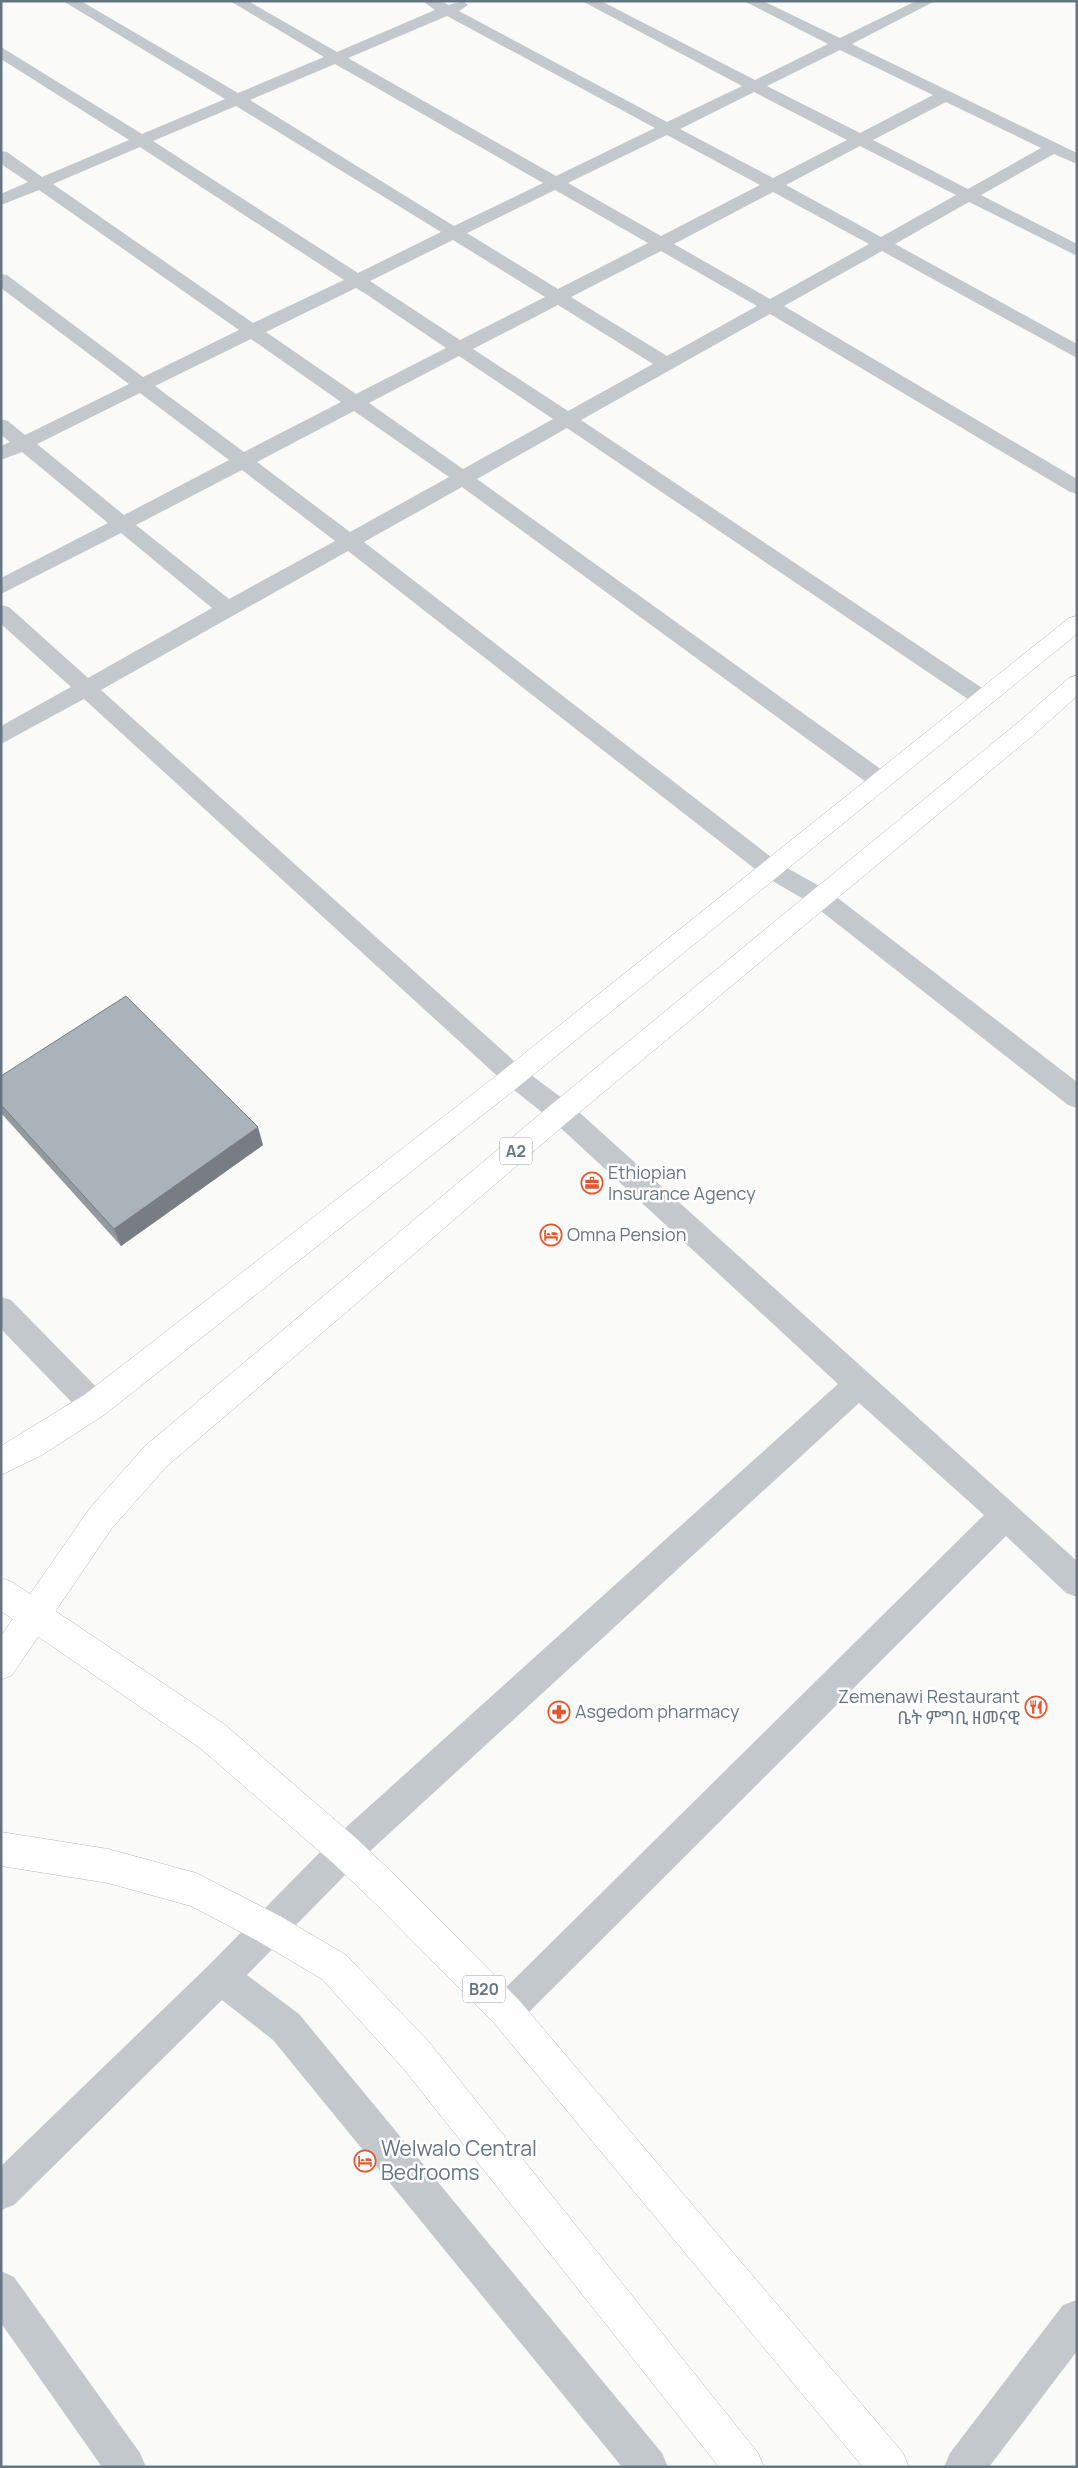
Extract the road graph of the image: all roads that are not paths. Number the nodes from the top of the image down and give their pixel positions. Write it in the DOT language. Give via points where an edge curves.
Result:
graph roads {
  1 [pos="70,1"];
  2 [pos="237,1"];
  3 [pos="430,1"];
  4 [pos="469,1"];
  5 [pos="589,1"];
  6 [pos="751,1"];
  7 [pos="927,1"];
  8 [pos="448,10"];
  9 [pos="840,44"];
  10 [pos="1,52"];
  11 [pos="338,57"];
  12 [pos="755,86"];
  13 [pos="946,95"];
  14 [pos="238,100"];
  15 [pos="668,129"];
  16 [pos="861,139"];
  17 [pos="142,140"];
  18 [pos="1055,147"];
  19 [pos="1,156"];
  20 [pos="1077,158"];
  21 [pos="42,183"];
  22 [pos="556,183"];
  23 [pos="772,185"];
  24 [pos="970,195"];
  25 [pos="1,200"];
  26 [pos="454,233"];
  27 [pos="661,243"];
  28 [pos="882,244"];
  29 [pos="1077,251"];
  30 [pos="1,279"];
  31 [pos="356,280"];
  32 [pos="558,297"];
  33 [pos="770,306"];
  34 [pos="253,331"];
  35 [pos="460,348"];
  36 [pos="1077,352"];
  37 [pos="667,364"];
  38 [pos="142,385"];
  39 [pos="355,403"];
  40 [pos="568,419"];
  41 [pos="1,425"];
  42 [pos="23,443"];
  43 [pos="1,454"];
  44 [pos="244,461"];
  45 [pos="463,478"];
  46 [pos="1077,488"];
  47 [pos="123,524"];
  48 [pos="350,542"];
  49 [pos="1,587"];
  50 [pos="228,610"];
  51 [pos="1,612"];
  52 [pos="1077,623"];
  53 [pos="1077,683"];
  54 [pos="86,689"];
  55 [pos="983,699"];
  56 [pos="1,736"];
  57 [pos="881,781"];
  58 [pos="772,870"];
  59 [pos="821,898"];
  60 [pos="514,1076"];
  61 [pos="1077,1097"];
  62 [pos="561,1112"];
  63 [pos="1,1309"];
  64 [pos="859,1384"];
  65 [pos="94,1405"];
  66 [pos="1,1461"];
  67 [pos="1006,1515"];
  68 [pos="1077,1582"];
  69 [pos="1,1593"];
  70 [pos="35,1616"];
  71 [pos="1,1664"];
  72 [pos="1,1849"];
  73 [pos="345,1851"];
  74 [pos="268,1928"];
  75 [pos="221,1977"];
  76 [pos="506,2011"];
  77 [pos="1,2192"];
  78 [pos="1,2290"];
  79 [pos="1077,2319"];
  80 [pos="637,2462"];
  81 [pos="126,2467"];
  82 [pos="744,2467"];
  83 [pos="889,2467"];
  84 [pos="964,2467"];
  1 -- 14 [label="street"];
  2 -- 11 [label="street"];
  3 -- 8 [label="street"];
  4 -- 8 [label="street"];
  5 -- 12 [label="street"];
  6 -- 9 [label="street"];
  7 -- 9 [label="street"];
  8 -- 11 [label="street"];
  8 -- 15 [label="street"];
  9 -- 12 [label="street"];
  9 -- 13 [label="street"];
  10 -- 17 [label="street"];
  11 -- 14 [label="street"];
  11 -- 22 [label="street"];
  12 -- 15 [label="street"];
  12 -- 16 [label="street"];
  13 -- 16 [label="street"];
  13 -- 18 [label="street"];
  14 -- 17 [label="street"];
  14 -- 26 [label="street"];
  15 -- 22 [label="street"];
  15 -- 23 [label="street"];
  16 -- 23 [label="street"];
  16 -- 24 [label="street"];
  17 -- 21 [label="street"];
  17 -- 31 [label="street"];
  18 -- 20 [label="street"];
  18 -- 24 [label="street"];
  19 -- 21 [label="street"];
  21 -- 25 [label="street"];
  21 -- 34 [label="street"];
  22 -- 26 [label="street"];
  22 -- 27 [label="street"];
  23 -- 27 [label="street"];
  23 -- 28 [label="street"];
  24 -- 28 [label="street"];
  24 -- 29 [label="street"];
  26 -- 31 [label="street"];
  26 -- 32 [label="street"];
  27 -- 32 [label="street"];
  27 -- 33 [label="street"];
  28 -- 33 [label="street"];
  28 -- 36 [label="street"];
  30 -- 38 [label="street"];
  31 -- 34 [label="street"];
  31 -- 35 [label="street"];
  32 -- 35 [label="street"];
  32 -- 37 [label="street"];
  33 -- 37 [label="street"];
  33 -- 46 [label="street"];
  34 -- 38 [label="street"];
  34 -- 39 [label="street"];
  35 -- 39 [label="street"];
  35 -- 40 [label="street"];
  37 -- 40 [label="street"];
  38 -- 42 [label="street"];
  38 -- 44 [label="street"];
  39 -- 44 [label="street"];
  39 -- 45 [label="street"];
  40 -- 45 [label="street"];
  40 -- 55 [label="street"];
  41 -- 42 [label="street"];
  42 -- 43 [label="street"];
  42 -- 47 [label="street"];
  44 -- 47 [label="street"];
  44 -- 48 [label="street"];
  45 -- 48 [label="street"];
  45 -- 57 [label="street"];
  47 -- 49 [label="street"];
  47 -- 50 [label="street"];
  48 -- 50 [label="street"];
  48 -- 58 [label="street"];
  50 -- 54 [label="street"];
  51 -- 54 [label="street"];
  52 -- 55 [label="main road"];
  53 -- 59 [label="main road, A2"];
  54 -- 56 [label="street"];
  54 -- 60 [label="street"];
  55 -- 57 [label="main road"];
  57 -- 58 [label="main road"];
  58 -- 59 [label="street"];
  58 -- 60 [label="main road"];
  59 -- 61 [label="street"];
  59 -- 62 [label="main road, A2"];
  60 -- 62 [label="street"];
  60 -- 65 [label="main road"];
  62 -- 64 [label="street"];
  62 -- 70 [label="main road, A2" via="156,1456 101,1518"];
  63 -- 65 [label="street"];
  64 -- 67 [label="street"];
  64 -- 73 [label="street"];
  65 -- 66 [label="main road"];
  67 -- 68 [label="street"];
  67 -- 76 [label="street"];
  69 -- 70 [label="main road, B20"];
  70 -- 71 [label="main road, A2"];
  70 -- 73 [label="main road, B20" via="212,1736"];
  72 -- 74 [label="main road" via="108,1866 196,1890"];
  73 -- 74 [label="street"];
  73 -- 76 [label="main road, B20"];
  74 -- 75 [label="street"];
  74 -- 82 [label="main road" via="334,1967 416,2055"];
  75 -- 77 [label="street"];
  75 -- 80 [label="street" via="286,2027"];
  76 -- 83 [label="main road, B20"];
  78 -- 81 [label="street"];
  79 -- 84 [label="street"];
}
